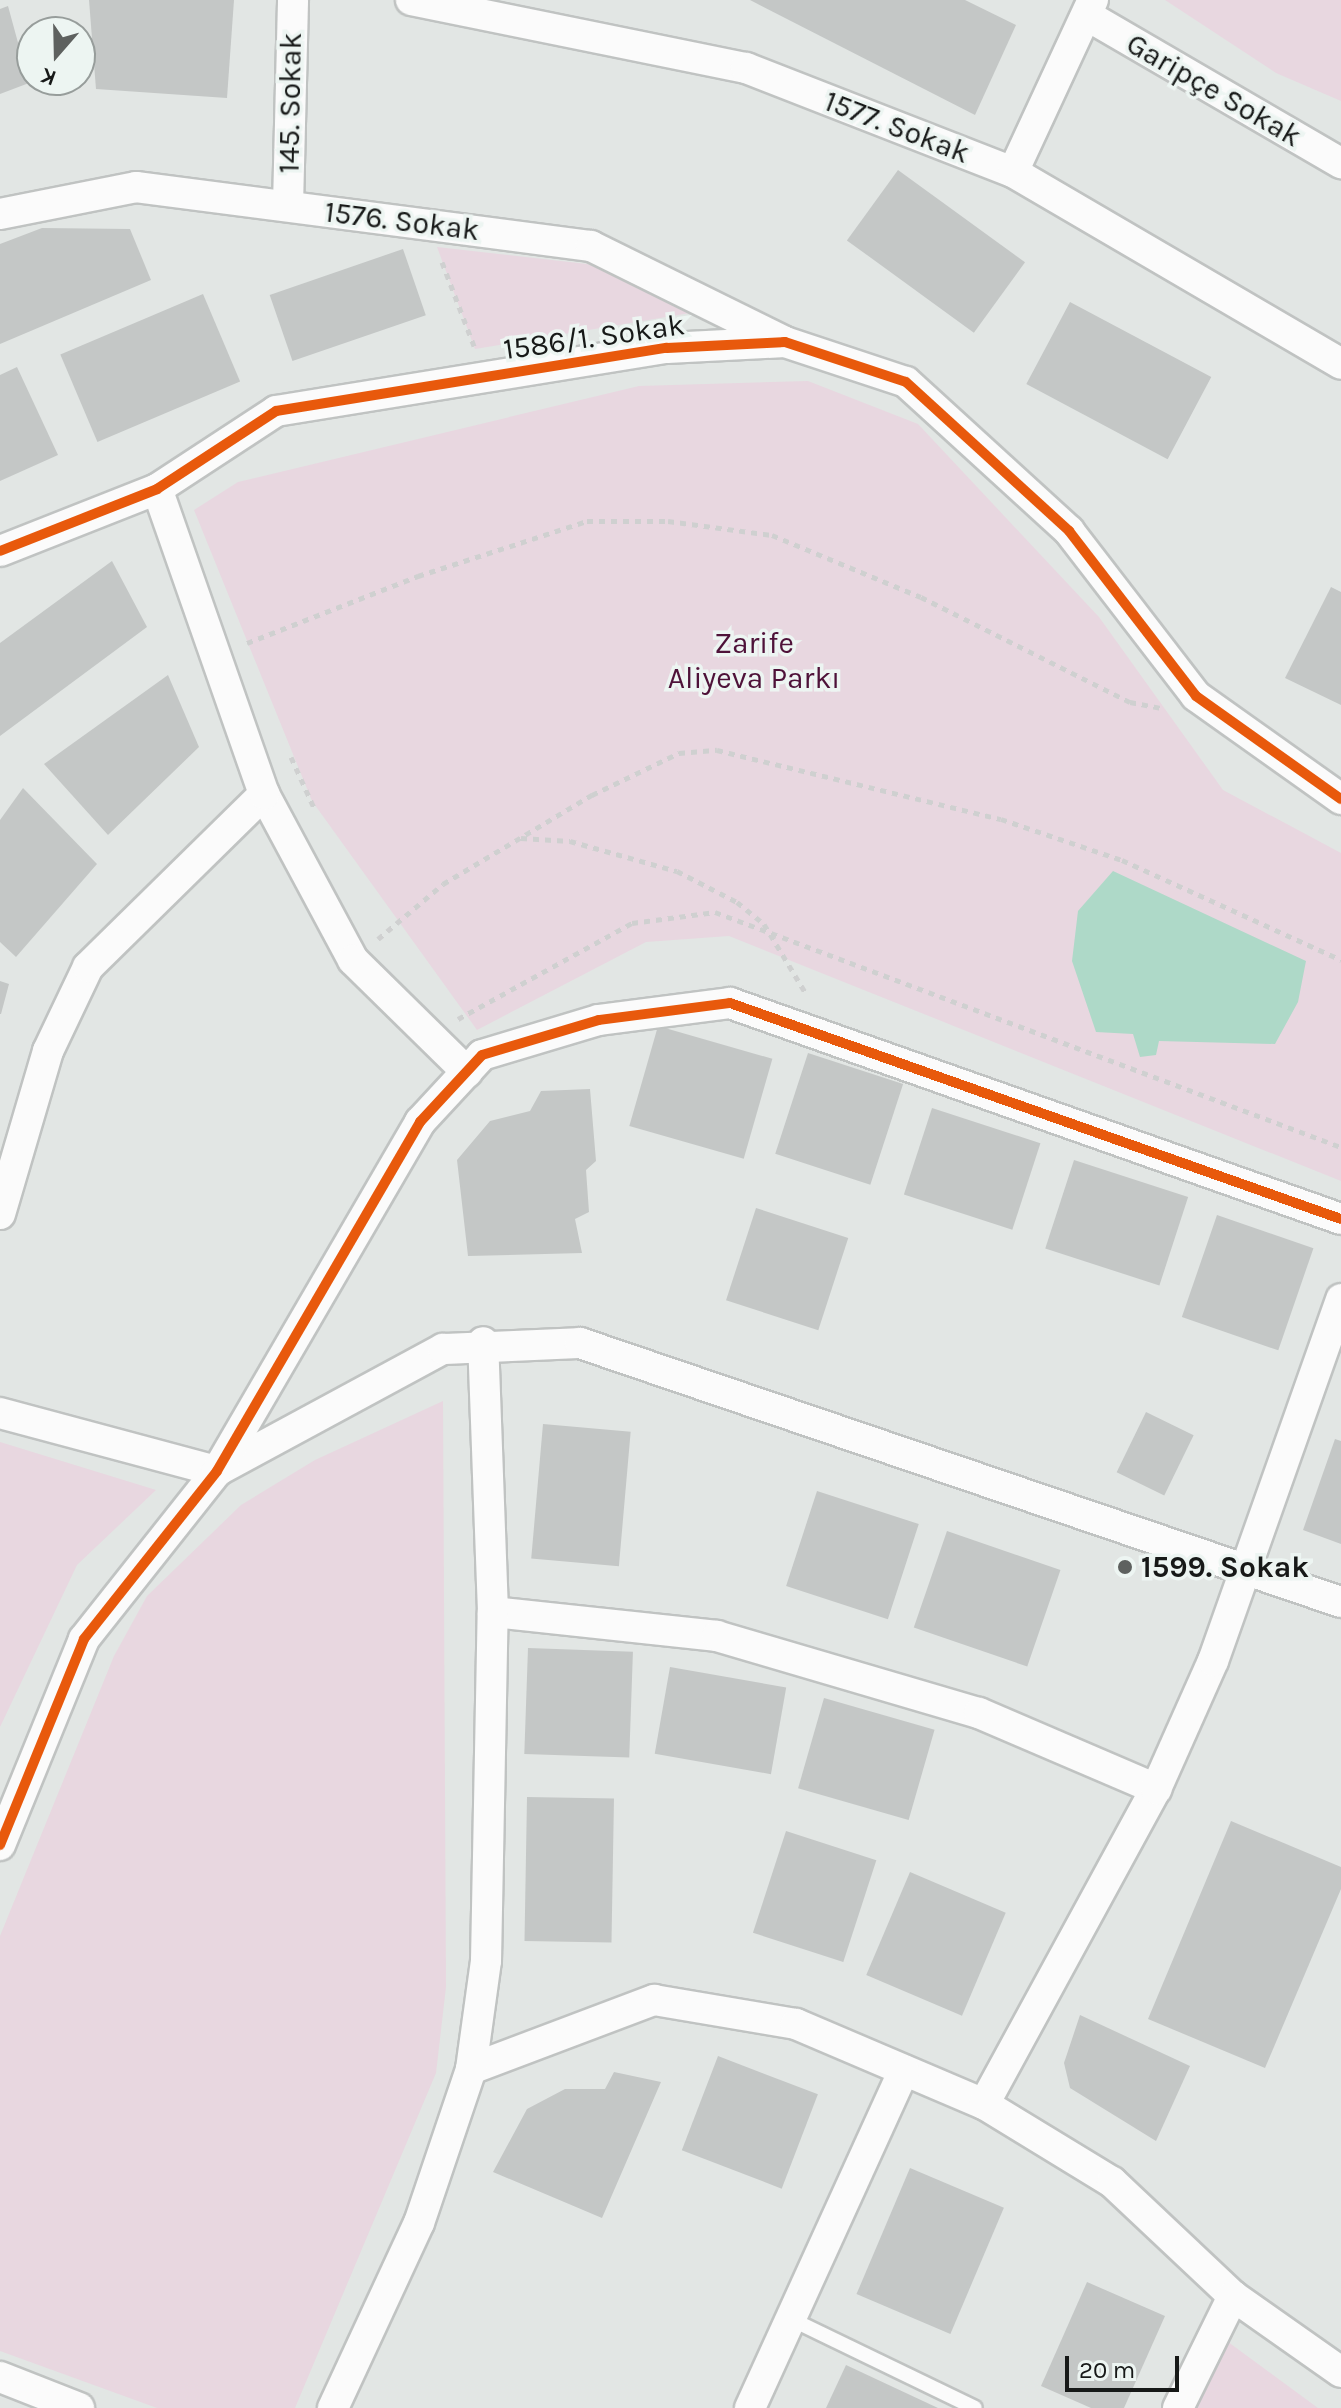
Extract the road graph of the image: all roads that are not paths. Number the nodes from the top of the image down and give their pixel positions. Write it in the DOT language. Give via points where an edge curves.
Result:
graph roads {
  1 [pos="293,0"];
  2 [pos="411,0"];
  3 [pos="1090,8"];
  4 [pos="1341,163"];
  5 [pos="1013,172"];
  6 [pos="288,206"];
  7 [pos="0,214"];
  8 [pos="785,342"];
  9 [pos="1341,364"];
  10 [pos="157,489"];
  11 [pos="0,551"];
  12 [pos="264,794"];
  13 [pos="1341,799"];
  14 [pos="475,1064"];
  15 [pos="0,1214"];
  16 [pos="1341,1219"];
  17 [pos="1341,1299"];
  18 [pos="483,1342"];
  19 [pos="0,1413"];
  20 [pos="217,1471"];
  21 [pos="1248,1573"];
  22 [pos="1341,1602"];
  23 [pos="493,1612"];
  24 [pos="1156,1789"];
  25 [pos="0,1845"];
  26 [pos="471,2069"];
  27 [pos="904,2070"];
  28 [pos="984,2104"];
  29 [pos="1233,2296"];
  30 [pos="791,2319"];
  31 [pos="1341,2372"];
  32 [pos="0,2377"];
  33 [pos="79,2408"];
  34 [pos="333,2408"];
  35 [pos="750,2408"];
  36 [pos="975,2408"];
  37 [pos="1178,2408"];
  1 -- 6 [label="street, 145. Sokak"];
  2 -- 5 [label="street, 1577. Sokak" via="746,68"];
  3 -- 4 [label="street, Garipçe Sokak"];
  3 -- 5 [label="street"];
  5 -- 9 [label="street, 1577. Sokak"];
  6 -- 7 [label="street, 1576. Sokak" via="136,187"];
  6 -- 8 [label="street, 1576. Sokak" via="591,246"];
  8 -- 10 [label="street, 1586/1. Sokak" via="667,348 276,411"];
  8 -- 13 [label="street, 1586/1. Sokak" via="906,382 1069,531 1196,696"];
  10 -- 11 [label="street, 1586/1. Sokak"];
  10 -- 12 [label="street"];
  12 -- 14 [label="street" via="364,951"];
  12 -- 15 [label="street" via="88,967 48,1051"];
  14 -- 16 [label="street" via="599,1020 730,1003"];
  14 -- 20 [label="street" via="420,1122"];
  17 -- 21 [label="street"];
  18 -- 20 [label="street" via="443,1349"];
  18 -- 21 [label="street" via="580,1343 648,1363"];
  18 -- 23 [label="street"];
  19 -- 20 [label="street"];
  20 -- 25 [label="street" via="84,1639"];
  21 -- 22 [label="street"];
  21 -- 24 [label="street"];
  23 -- 24 [label="street" via="717,1636 979,1713"];
  23 -- 26 [label="street" via="486,1961"];
  24 -- 28 [label="street"];
  26 -- 27 [label="street" via="654,2000 796,2024"];
  26 -- 34 [label="street" via="419,2223"];
  27 -- 28 [label="street"];
  27 -- 30 [label="street"];
  28 -- 29 [label="street" via="1112,2182"];
  29 -- 31 [label="street"];
  29 -- 37 [label="street"];
  30 -- 35 [label="street"];
  30 -- 36 [label="lane"];
  32 -- 33 [label="street"];
}
